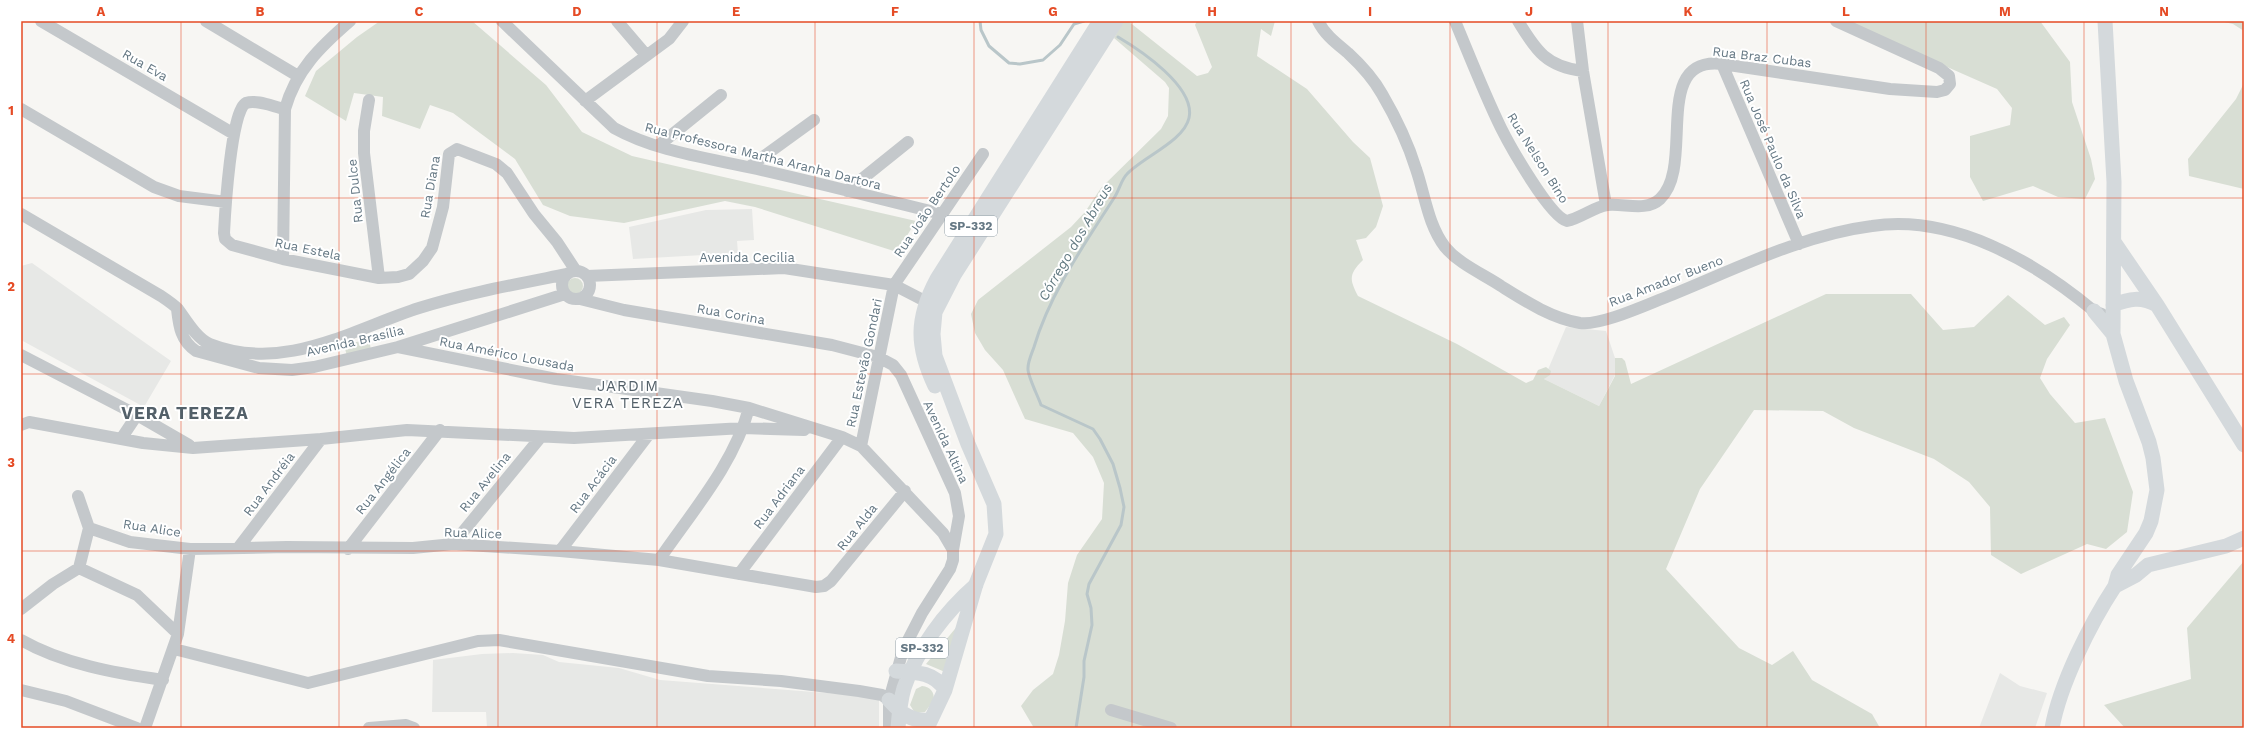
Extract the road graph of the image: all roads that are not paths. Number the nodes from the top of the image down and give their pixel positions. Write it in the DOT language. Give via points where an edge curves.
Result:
graph roads {
  1 [pos="41,21"];
  2 [pos="206,21"];
  3 [pos="350,21"];
  4 [pos="502,21"];
  5 [pos="617,21"];
  6 [pos="683,21"];
  7 [pos="1100,21"];
  8 [pos="1116,21"];
  9 [pos="1318,21"];
  10 [pos="1455,21"];
  11 [pos="1518,21"];
  12 [pos="1577,21"];
  13 [pos="1836,21"];
  14 [pos="2105,21"];
  15 [pos="646,55"];
  16 [pos="1722,64"];
  17 [pos="1583,71"];
  18 [pos="298,76"];
  19 [pos="721,95"];
  20 [pos="369,100"];
  21 [pos="585,101"];
  22 [pos="21,109"];
  23 [pos="285,110"];
  24 [pos="814,120"];
  25 [pos="234,134"];
  26 [pos="908,142"];
  27 [pos="658,146"];
  28 [pos="983,154"];
  29 [pos="749,167"];
  30 [pos="847,191"];
  31 [pos="226,202"];
  32 [pos="1606,206"];
  33 [pos="21,214"];
  34 [pos="942,214"];
  35 [pos="2114,242"];
  36 [pos="1799,244"];
  37 [pos="283,259"];
  38 [pos="571,272"];
  39 [pos="587,276"];
  40 [pos="379,278"];
  41 [pos="894,285"];
  42 [pos="565,294"];
  43 [pos="580,299"];
  44 [pos="925,301"];
  45 [pos="2157,305"];
  46 [pos="2089,307"];
  47 [pos="2113,308"];
  48 [pos="2113,334"];
  49 [pos="398,347"];
  50 [pos="208,349"];
  51 [pos="21,355"];
  52 [pos="878,357"];
  53 [pos="749,408"];
  54 [pos="137,415"];
  55 [pos="21,425"];
  56 [pos="743,428"];
  57 [pos="440,430"];
  58 [pos="822,431"];
  59 [pos="649,434"];
  60 [pos="842,437"];
  61 [pos="540,438"];
  62 [pos="121,439"];
  63 [pos="321,439"];
  64 [pos="968,444"];
  65 [pos="2244,444"];
  66 [pos="861,446"];
  67 [pos="193,448"];
  68 [pos="905,491"];
  69 [pos="78,496"];
  70 [pos="89,528"];
  71 [pos="2244,538"];
  72 [pos="453,544"];
  73 [pos="239,547"];
  74 [pos="190,549"];
  75 [pos="348,549"];
  76 [pos="953,550"];
  77 [pos="560,551"];
  78 [pos="2135,552"];
  79 [pos="659,560"];
  80 [pos="2148,565"];
  81 [pos="79,568"];
  82 [pos="739,574"];
  83 [pos="831,581"];
  84 [pos="976,584"];
  85 [pos="2115,586"];
  86 [pos="21,609"];
  87 [pos="178,634"];
  88 [pos="21,640"];
  89 [pos="174,649"];
  90 [pos="896,671"];
  91 [pos="911,672"];
  92 [pos="163,680"];
  93 [pos="21,690"];
  94 [pos="945,690"];
  95 [pos="889,700"];
  96 [pos="1111,710"];
  97 [pos="900,711"];
  98 [pos="929,724"];
  99 [pos="137,728"];
  100 [pos="145,728"];
  101 [pos="370,728"];
  102 [pos="414,728"];
  103 [pos="889,728"];
  104 [pos="898,728"];
  105 [pos="1171,728"];
  106 [pos="2052,728"];
  1 -- 25 [label="street, Rua Eva"];
  2 -- 18 [label="street"];
  3 -- 18 [label="street" via="312,57"];
  4 -- 21 [label="street, Rua Professora Martha Aranha Dartora"];
  5 -- 15 [label="street"];
  6 -- 15 [label="street" via="669,39"];
  7 -- 44 [label="main road, SP-332"];
  8 -- 64 [label="main road, SP-332" via="954,275 935,312 935,356"];
  9 -- 36 [label="street, Rua Amador Bueno" via="1330,38 1366,71 1384,96 1409,146 1433,226 1447,249 1542,310 1583,323 1616,317"];
  10 -- 32 [label="street, Rua Nelson Bino" via="1501,129 1547,204 1567,221"];
  11 -- 17 [label="street" via="1528,38 1551,63 1566,69"];
  12 -- 17 [label="street"];
  13 -- 16 [label="street, Rua Braz Cubas" via="1939,68 1949,76 1950,84 1945,90 1937,92 1890,89"];
  14 -- 35 [label="main road" via="2113,138"];
  15 -- 21 [label="street"];
  16 -- 32 [label="street, Rua Braz Cubas" via="1702,64 1695,67 1680,90 1674,164 1669,188 1651,205"];
  16 -- 36 [label="street, Rua José Paulo da Silva"];
  17 -- 32 [label="street"];
  18 -- 23 [label="street" via="290,91"];
  19 -- 27 [label="street"];
  20 -- 40 [label="street, Rua Dulce" via="364,131 364,153"];
  21 -- 27 [label="street, Rua Professora Martha Aranha Dartora" via="614,128 632,138"];
  22 -- 31 [label="street" via="154,186 179,196"];
  23 -- 25 [label="street" via="252,101 244,104 239,110"];
  23 -- 37 [label="street"];
  24 -- 29 [label="street"];
  25 -- 31 [label="street"];
  26 -- 30 [label="street"];
  27 -- 29 [label="street, Rua Professora Martha Aranha Dartora"];
  28 -- 34 [label="street, Rua João Bertolo"];
  29 -- 30 [label="street, Rua Professora Martha Aranha Dartora"];
  30 -- 34 [label="street, Rua Professora Martha Aranha Dartora"];
  31 -- 37 [label="street, Rua Estela" via="225,239 232,245"];
  33 -- 50 [label="street" via="161,296 176,308"];
  34 -- 41 [label="street, Rua João Bertolo"];
  35 -- 45 [label="main road"];
  35 -- 47 [label="main road"];
  36 -- 46 [label="street, Rua Amador Bueno" via="1872,226 1922,226 1954,233 1995,248 2036,268"];
  37 -- 40 [label="street, Rua Estela"];
  38 -- 39 [label="street"];
  38 -- 40 [label="street, Rua Diana" via="557,242 534,214 507,173 496,164 457,149 449,154 443,207 432,248 409,274"];
  38 -- 42 [label="street" via="562,286"];
  38 -- 50 [label="street, Avenida Brasília" via="479,291 418,308 344,338 301,350 278,354 254,354"];
  39 -- 41 [label="street, Avenida Cecilia" via="784,268"];
  39 -- 43 [label="street" via="590,280 590,290"];
  41 -- 44 [label="street, Avenida Cecilia"];
  41 -- 52 [label="street, Rua Estevão Gondari"];
  42 -- 43 [label="street"];
  42 -- 49 [label="street, Avenida Brasília"];
  43 -- 52 [label="street, Rua Corina" via="624,310 832,345"];
  44 -- 64 [label="main road, SP-332" via="921,322 924,360 949,416"];
  45 -- 47 [label="main road" via="2142,299 2129,298"];
  45 -- 65 [label="main road"];
  46 -- 47 [label="street, Rua Amador Bueno"];
  46 -- 48 [label="main road"];
  47 -- 48 [label="main road"];
  48 -- 78 [label="main road" via="2126,381 2154,458 2157,490 2151,521"];
  49 -- 50 [label="street, Avenida Brasília" via="344,361 292,370 259,368"];
  49 -- 53 [label="street, Rua Américo Lousada" via="556,379"];
  51 -- 54 [label="street"];
  52 -- 66 [label="street, Rua Estevão Gondari"];
  52 -- 76 [label="street, Avenida Altina" via="893,366 901,375 955,494 959,516"];
  53 -- 56 [label="street"];
  53 -- 58 [label="street, Rua Américo Lousada"];
  54 -- 62 [label="street"];
  54 -- 67 [label="street"];
  55 -- 62 [label="street" via="29,422"];
  56 -- 58 [label="street"];
  56 -- 59 [label="street"];
  56 -- 79 [label="street" via="716,477"];
  57 -- 61 [label="street"];
  57 -- 63 [label="street" via="407,430"];
  57 -- 75 [label="street, Rua Angélica"];
  58 -- 60 [label="street"];
  59 -- 61 [label="street" via="603,438"];
  59 -- 77 [label="street, Rua Acácia"];
  60 -- 66 [label="street"];
  60 -- 82 [label="street, Rua Adriana"];
  61 -- 72 [label="street, Rua Avelina"];
  62 -- 67 [label="street"];
  63 -- 67 [label="street"];
  63 -- 73 [label="street, Rua Andréia"];
  64 -- 84 [label="main road, SP-332" via="983,475 996,513 996,534"];
  66 -- 68 [label="street"];
  68 -- 76 [label="street" via="943,533"];
  68 -- 83 [label="street, Rua Alda"];
  69 -- 70 [label="street"];
  70 -- 74 [label="street, Rua Alice" via="130,542"];
  70 -- 81 [label="street"];
  71 -- 80 [label="main road" via="2226,546"];
  72 -- 75 [label="street, Rua Alice" via="413,548"];
  72 -- 77 [label="street, Rua Alice"];
  73 -- 74 [label="street, Rua Alice"];
  73 -- 75 [label="street, Rua Alice"];
  74 -- 87 [label="street"];
  76 -- 90 [label="street, Avenida Altina" via="950,569 908,638"];
  77 -- 79 [label="street, Rua Alice"];
  78 -- 80 [label="main road" via="2135,562 2138,565"];
  78 -- 85 [label="main road" via="2118,575"];
  79 -- 82 [label="street, Rua Alice"];
  80 -- 85 [label="main road"];
  81 -- 86 [label="street"];
  81 -- 87 [label="street" via="138,595"];
  82 -- 83 [label="street, Rua Alice" via="816,587 824,586"];
  84 -- 91 [label="main road, SP-332" via="938,626"];
  84 -- 94 [label="main road, SP-332"];
  85 -- 106 [label="main road" via="2076,657 2055,710"];
  87 -- 89 [label="street"];
  88 -- 92 [label="street" via="45,652 99,668"];
  89 -- 92 [label="street"];
  89 -- 95 [label="street" via="308,683 478,641 499,640 708,676 781,681 860,691 882,695"];
  90 -- 91 [label="main road"];
  90 -- 95 [label="street, Avenida Altina"];
  91 -- 94 [label="main road" via="923,673 934,678"];
  91 -- 97 [label="main road, SP-332" via="904,689"];
  92 -- 100 [label="street"];
  93 -- 99 [label="street" via="66,701"];
  94 -- 98 [label="main road, SP-332"];
  95 -- 97 [label="main road"];
  95 -- 103 [label="street, Avenida Altina"];
  96 -- 105 [label="street"];
  97 -- 98 [label="main road" via="914,720"];
  97 -- 104 [label="main road, SP-332"];
  101 -- 102 [label="street" via="406,724"];
}
